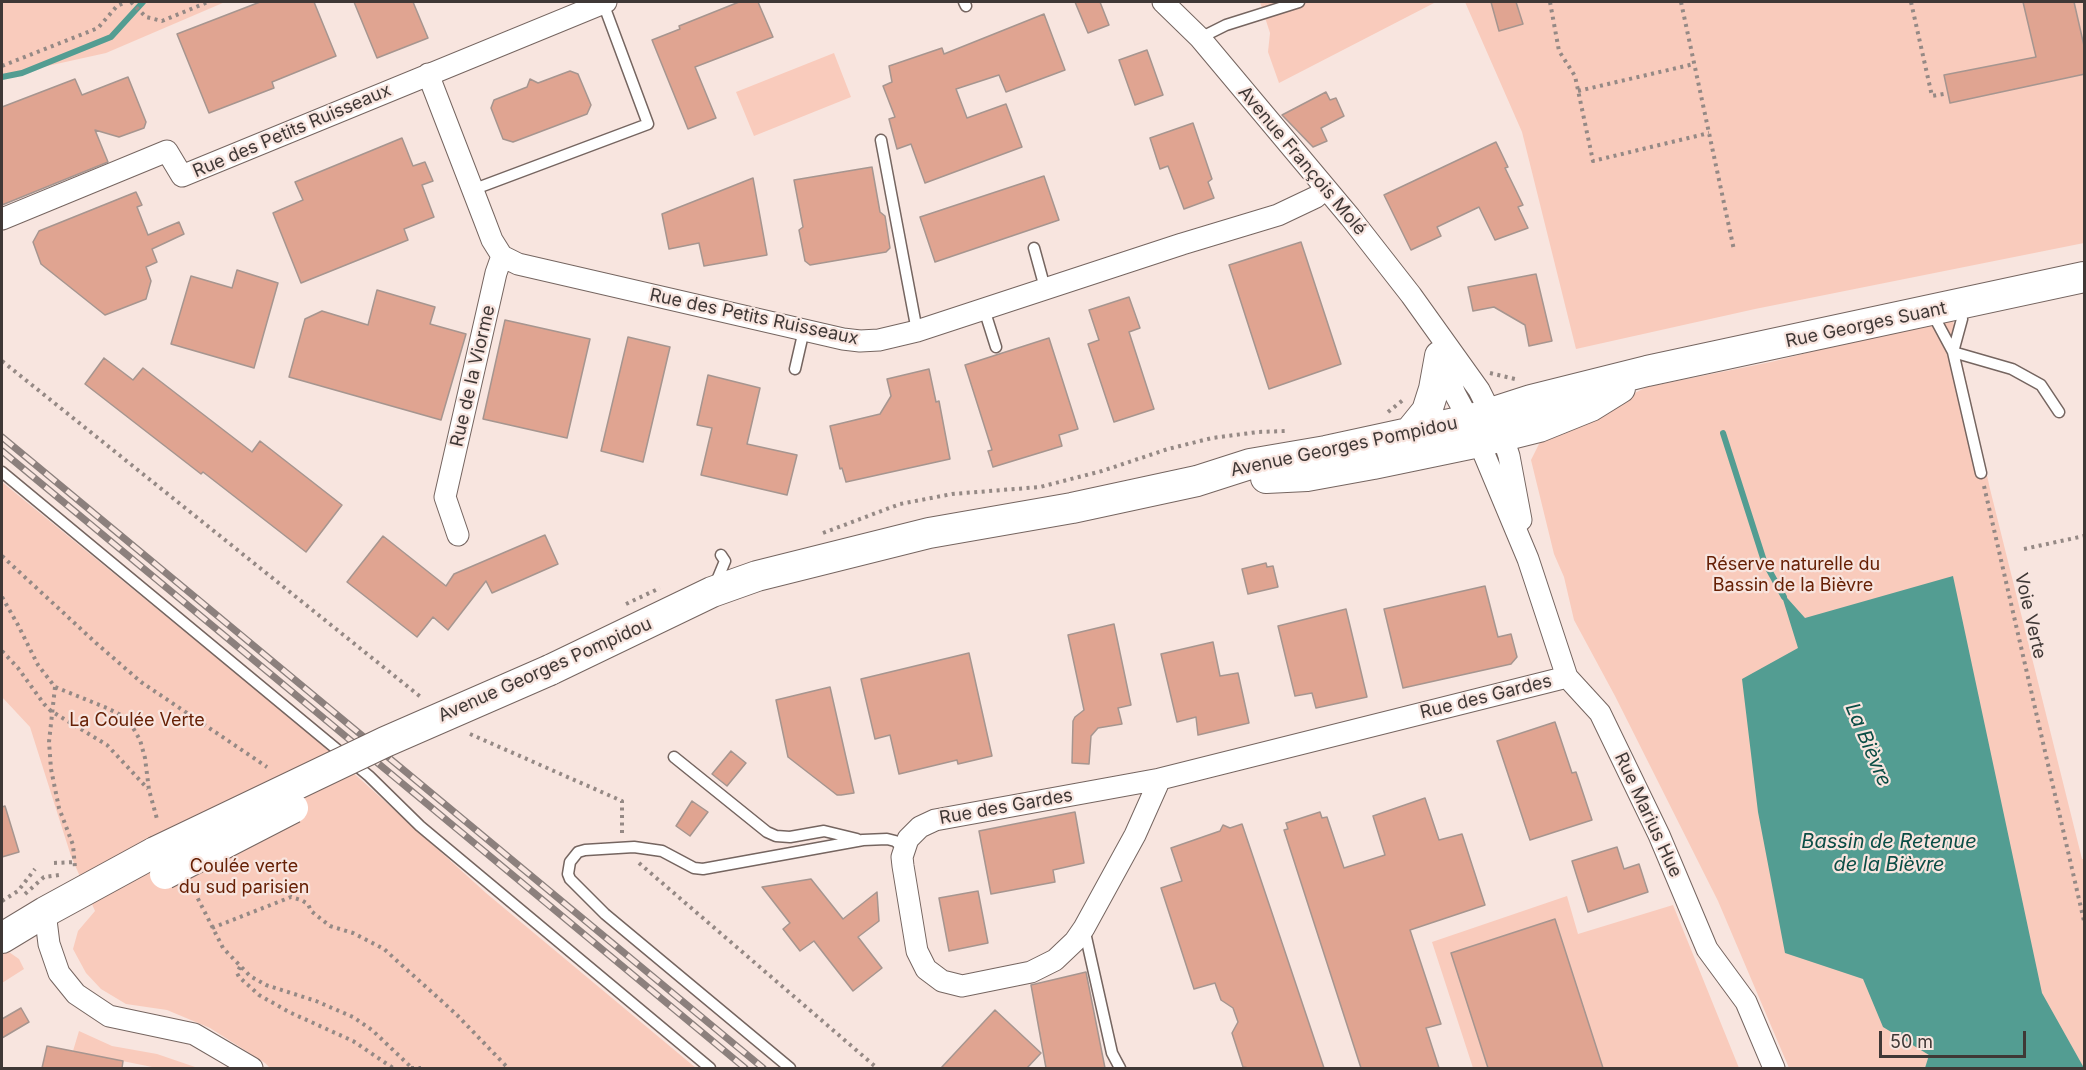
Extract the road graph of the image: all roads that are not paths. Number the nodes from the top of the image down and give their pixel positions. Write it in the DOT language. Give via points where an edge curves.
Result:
graph roads {
  1 [pos="605,2"];
  2 [pos="1164,2"];
  3 [pos="1299,2"];
  4 [pos="1200,38"];
  5 [pos="428,74"];
  6 [pos="881,140"];
  7 [pos="1325,189"];
  8 [pos="472,190"];
  9 [pos="2,219"];
  10 [pos="1034,248"];
  11 [pos="502,256"];
  12 [pos="2085,277"];
  13 [pos="1045,288"];
  14 [pos="984,309"];
  15 [pos="1931,311"];
  16 [pos="1962,319"];
  17 [pos="804,330"];
  18 [pos="916,330"];
  19 [pos="1436,342"];
  20 [pos="996,347"];
  21 [pos="1953,352"];
  22 [pos="795,369"];
  23 [pos="2059,412"];
  24 [pos="1485,427"];
  25 [pos="1410,432"];
  26 [pos="2,472"];
  27 [pos="1981,473"];
  28 [pos="1197,481"];
  29 [pos="1072,508"];
  30 [pos="460,538"];
  31 [pos="757,576"];
  32 [pos="712,592"];
  33 [pos="551,676"];
  34 [pos="1567,676"];
  35 [pos="674,757"];
  36 [pos="1160,779"];
  37 [pos="863,840"];
  38 [pos="904,848"];
  39 [pos="45,912"];
  40 [pos="2,920"];
  41 [pos="1084,928"];
  42 [pos="2,938"];
  43 [pos="252,1068"];
  44 [pos="710,1068"];
  45 [pos="790,1068"];
  46 [pos="1120,1068"];
  47 [pos="1774,1068"];
  1 -- 5 [label="street, Rue des Petits Ruisseaux"];
  1 -- 8 [label="lane" via="648,124"];
  2 -- 4 [label="street, Avenue François Molé"];
  3 -- 4 [label="lane" via="1226,25"];
  4 -- 7 [label="street, Avenue François Molé"];
  5 -- 8 [label="street"];
  5 -- 9 [label="street, Rue des Petits Ruisseaux" via="182,176 167,151"];
  6 -- 18 [label="lane"];
  7 -- 13 [label="street, Rue des Petits Ruisseaux" via="1278,215"];
  7 -- 19 [label="street, Avenue François Molé" via="1404,286"];
  8 -- 11 [label="street"];
  10 -- 13 [label="lane"];
  11 -- 17 [label="street, Rue des Petits Ruisseaux" via="518,264"];
  11 -- 30 [label="street, Rue de la Viorme" via="445,497"];
  12 -- 15 [label="main road, Rue Georges Suant"];
  13 -- 14 [label="street, Rue des Petits Ruisseaux"];
  14 -- 18 [label="street, Rue des Petits Ruisseaux"];
  14 -- 20 [label="lane"];
  15 -- 21 [label="lane"];
  15 -- 24 [label="main road, Rue Georges Suant" via="1647,371"];
  16 -- 21 [label="lane"];
  17 -- 18 [label="street, Rue des Petits Ruisseaux" via="860,341"];
  17 -- 22 [label="lane"];
  19 -- 24 [label="street, Avenue François Molé" via="1455,394"];
  19 -- 24 [label="street, Avenue François Molé" via="1479,390"];
  19 -- 25 [label="main road" via="1434,389 1427,411"];
  21 -- 23 [label="lane" via="2012,369 2041,385"];
  21 -- 27 [label="lane"];
  24 -- 25 [label="main road, Avenue Georges Pompidou"];
  24 -- 28 [label="main road, Avenue Georges Pompidou" via="1307,476"];
  24 -- 34 [label="street, Rue Marius Hue"];
  25 -- 28 [label="main road, Avenue Georges Pompidou" via="1250,464"];
  26 -- 44 [label="lane" via="369,776 420,826"];
  28 -- 29 [label="main road, Avenue Georges Pompidou"];
  29 -- 31 [label="main road, Avenue Georges Pompidou" via="929,533"];
  29 -- 33 [label="main road, Avenue Georges Pompidou" via="778,584"];
  31 -- 32 [label="main road, Avenue Georges Pompidou"];
  31 -- 32 [label="lane" via="723,558"];
  32 -- 33 [label="main road, Avenue Georges Pompidou"];
  33 -- 39 [label="main road, Avenue Georges Pompidou, bridge" via="385,742 169,868"];
  34 -- 36 [label="street, Rue des Gardes"];
  34 -- 47 [label="street, Rue Marius Hue" via="1600,713 1659,835 1707,949 1746,1002"];
  35 -- 37 [label="lane" via="776,836 824,831"];
  36 -- 38 [label="street, Rue des Gardes" via="927,822 914,832"];
  36 -- 41 [label="street" via="1135,835"];
  37 -- 38 [label="lane" via="887,839"];
  37 -- 45 [label="lane" via="704,869 694,868 662,851 634,848 585,850 570,861 570,879 605,914"];
  38 -- 41 [label="street" via="903,866 917,951 926,969 942,981 962,986 1031,972 1065,951"];
  39 -- 40 [label="main road, Avenue Georges Pompidou"];
  39 -- 42 [label="main road, Avenue Georges Pompidou"];
  39 -- 43 [label="street" via="59,973 76,994 109,1016 194,1034"];
  41 -- 46 [label="lane" via="1112,1053"];
}
